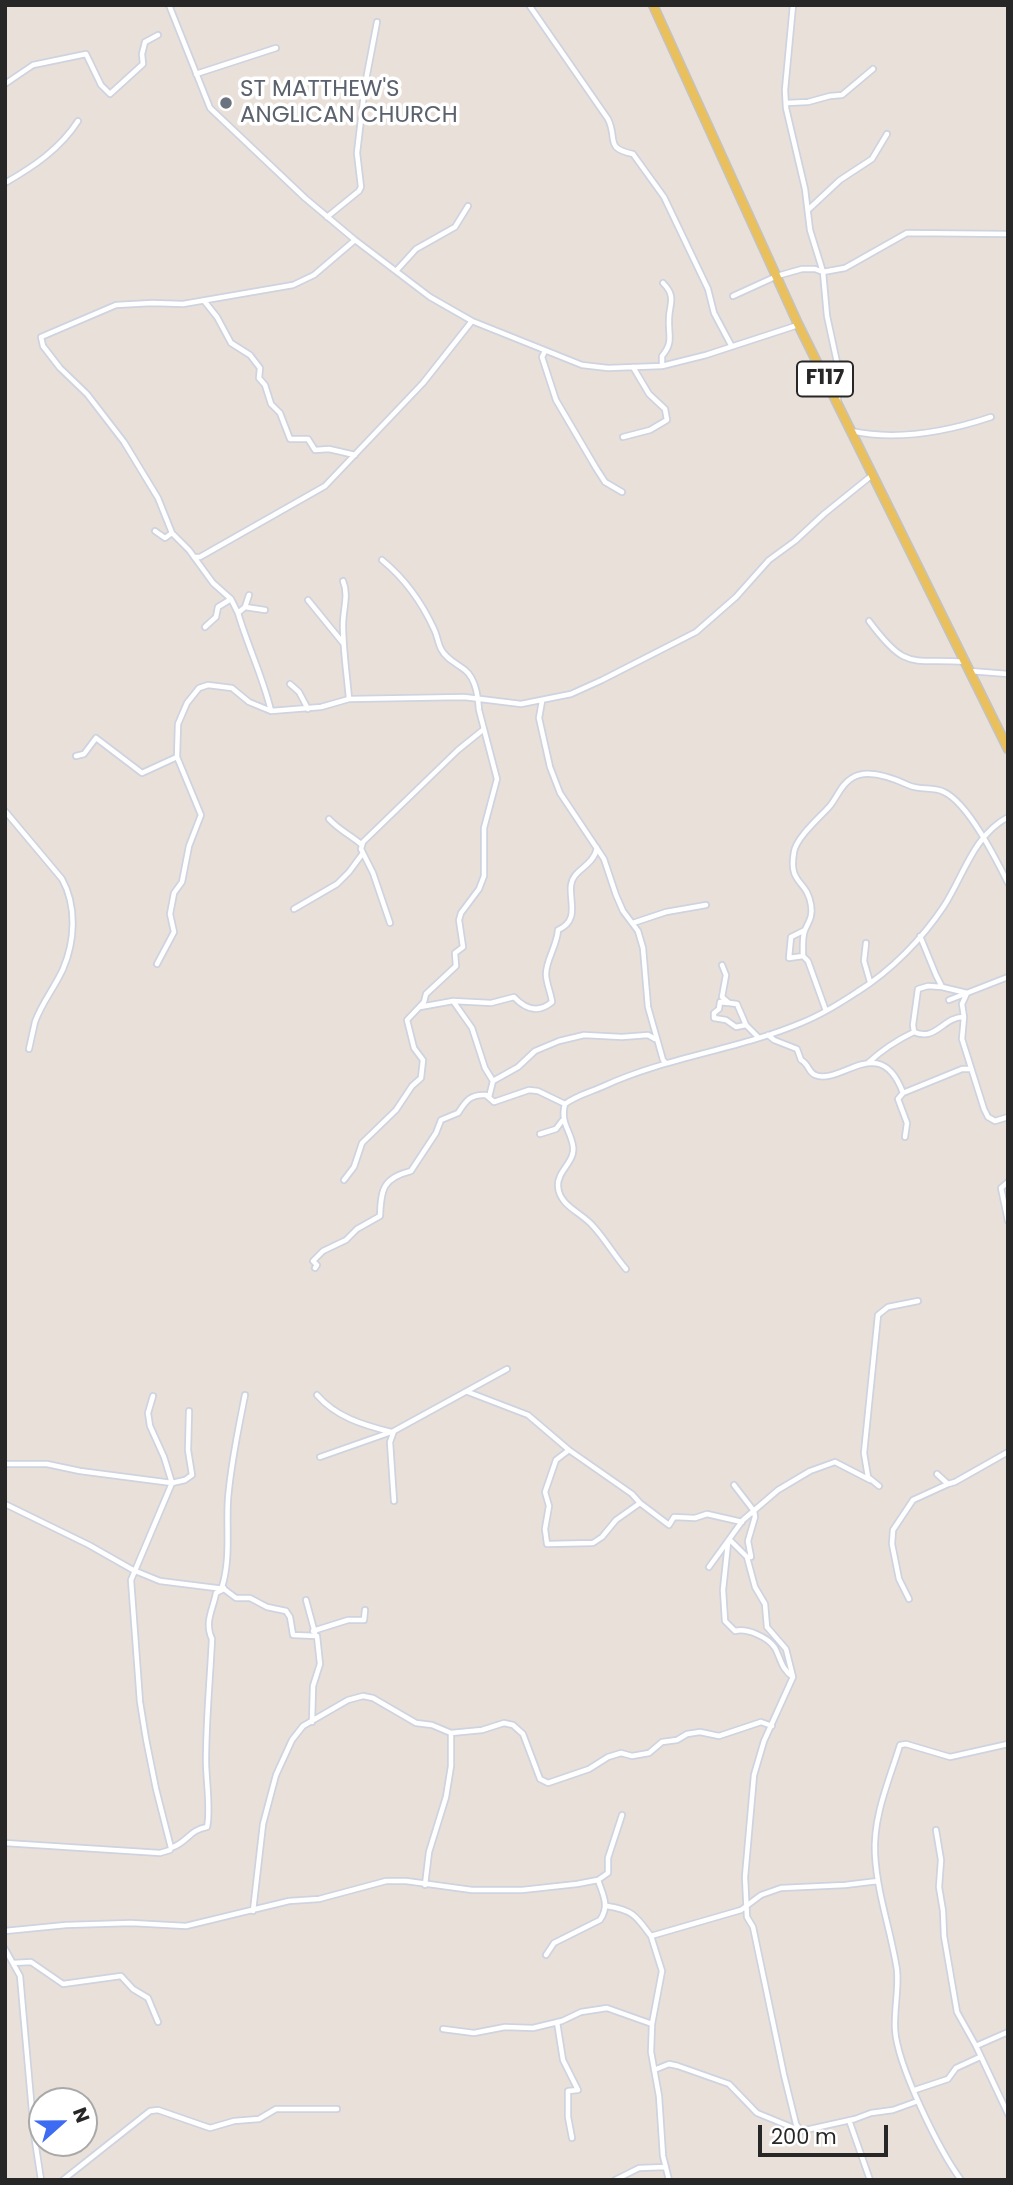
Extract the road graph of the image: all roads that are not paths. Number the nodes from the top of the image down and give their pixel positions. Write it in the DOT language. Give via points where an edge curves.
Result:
graph roads {
  1 [pos="169,5"];
  2 [pos="529,5"];
  3 [pos="653,5"];
  4 [pos="793,5"];
  5 [pos="377,22"];
  6 [pos="158,35"];
  7 [pos="276,48"];
  8 [pos="873,69"];
  9 [pos="196,74"];
  10 [pos="5,84"];
  11 [pos="786,103"];
  12 [pos="78,121"];
  13 [pos="887,134"];
  14 [pos="5,183"];
  15 [pos="468,206"];
  16 [pos="808,210"];
  17 [pos="327,217"];
  18 [pos="1008,233"];
  19 [pos="355,240"];
  20 [pos="396,271"];
  21 [pos="823,272"];
  22 [pos="777,276"];
  23 [pos="663,283"];
  24 [pos="733,296"];
  25 [pos="204,302"];
  26 [pos="472,321"];
  27 [pos="798,324"];
  28 [pos="731,345"];
  29 [pos="545,351"];
  30 [pos="662,366"];
  31 [pos="633,367"];
  32 [pos="838,407"];
  33 [pos="991,417"];
  34 [pos="850,430"];
  35 [pos="623,437"];
  36 [pos="355,455"];
  37 [pos="871,476"];
  38 [pos="622,492"];
  39 [pos="155,531"];
  40 [pos="172,533"];
  41 [pos="194,558"];
  42 [pos="382,559"];
  43 [pos="343,581"];
  44 [pos="249,595"];
  45 [pos="231,599"];
  46 [pos="309,600"];
  47 [pos="245,607"];
  48 [pos="265,610"];
  49 [pos="238,613"];
  50 [pos="869,621"];
  51 [pos="205,627"];
  52 [pos="344,645"];
  53 [pos="966,662"];
  54 [pos="970,671"];
  55 [pos="1008,674"];
  56 [pos="290,684"];
  57 [pos="349,699"];
  58 [pos="479,699"];
  59 [pos="542,701"];
  60 [pos="308,709"];
  61 [pos="271,711"];
  62 [pos="484,729"];
  63 [pos="1008,748"];
  64 [pos="76,756"];
  65 [pos="177,757"];
  66 [pos="5,811"];
  67 [pos="1008,817"];
  68 [pos="329,820"];
  69 [pos="983,836"];
  70 [pos="362,845"];
  71 [pos="597,848"];
  72 [pos="363,853"];
  73 [pos="1008,883"];
  74 [pos="706,905"];
  75 [pos="294,909"];
  76 [pos="390,923"];
  77 [pos="633,923"];
  78 [pos="805,930"];
  79 [pos="920,936"];
  80 [pos="866,943"];
  81 [pos="803,956"];
  82 [pos="157,964"];
  83 [pos="722,965"];
  84 [pos="1008,977"];
  85 [pos="870,982"];
  86 [pos="942,986"];
  87 [pos="967,993"];
  88 [pos="949,1000"];
  89 [pos="453,1001"];
  90 [pos="729,1003"];
  91 [pos="418,1007"];
  92 [pos="826,1011"];
  93 [pos="964,1017"];
  94 [pos="747,1025"];
  95 [pos="914,1032"];
  96 [pos="768,1034"];
  97 [pos="758,1037"];
  98 [pos="655,1039"];
  99 [pos="29,1049"];
  100 [pos="666,1062"];
  101 [pos="868,1063"];
  102 [pos="971,1069"];
  103 [pos="493,1081"];
  104 [pos="903,1093"];
  105 [pos="489,1097"];
  106 [pos="565,1104"];
  107 [pos="564,1117"];
  108 [pos="1008,1117"];
  109 [pos="540,1134"];
  110 [pos="905,1137"];
  111 [pos="344,1180"];
  112 [pos="1008,1182"];
  113 [pos="1008,1221"];
  114 [pos="315,1268"];
  115 [pos="626,1269"];
  116 [pos="918,1301"];
  117 [pos="507,1369"];
  118 [pos="468,1392"];
  119 [pos="245,1395"];
  120 [pos="317,1395"];
  121 [pos="153,1396"];
  122 [pos="189,1411"];
  123 [pos="393,1431"];
  124 [pos="569,1450"];
  125 [pos="1008,1452"];
  126 [pos="320,1457"];
  127 [pos="5,1464"];
  128 [pos="937,1474"];
  129 [pos="172,1483"];
  130 [pos="947,1484"];
  131 [pos="734,1485"];
  132 [pos="394,1501"];
  133 [pos="640,1503"];
  134 [pos="5,1504"];
  135 [pos="754,1511"];
  136 [pos="742,1522"];
  137 [pos="729,1541"];
  138 [pos="747,1557"];
  139 [pos="709,1567"];
  140 [pos="133,1570"];
  141 [pos="224,1589"];
  142 [pos="909,1599"];
  143 [pos="306,1600"];
  144 [pos="365,1610"];
  145 [pos="315,1633"];
  146 [pos="793,1677"];
  147 [pos="312,1723"];
  148 [pos="772,1726"];
  149 [pos="451,1733"];
  150 [pos="1008,1744"];
  151 [pos="622,1815"];
  152 [pos="936,1830"];
  153 [pos="5,1843"];
  154 [pos="171,1848"];
  155 [pos="598,1880"];
  156 [pos="878,1881"];
  157 [pos="425,1885"];
  158 [pos="607,1906"];
  159 [pos="747,1907"];
  160 [pos="253,1911"];
  161 [pos="5,1931"];
  162 [pos="652,1936"];
  163 [pos="5,1948"];
  164 [pos="546,1955"];
  165 [pos="13,1963"];
  166 [pos="158,2022"];
  167 [pos="557,2022"];
  168 [pos="652,2024"];
  169 [pos="443,2029"];
  170 [pos="1008,2032"];
  171 [pos="976,2046"];
  172 [pos="980,2057"];
  173 [pos="654,2070"];
  174 [pos="915,2090"];
  175 [pos="919,2101"];
  176 [pos="337,2109"];
  177 [pos="1008,2115"];
  178 [pos="849,2120"];
  179 [pos="801,2131"];
  180 [pos="572,2138"];
  181 [pos="666,2167"];
  182 [pos="41,2180"];
  183 [pos="63,2180"];
  184 [pos="615,2180"];
  185 [pos="669,2180"];
  186 [pos="870,2180"];
  187 [pos="961,2180"];
  1 -- 9 [label="street"];
  2 -- 28 [label="street" via="608,119 615,148 633,154 664,197"];
  3 -- 22 [label="main road, F117"];
  4 -- 11 [label="street"];
  5 -- 17 [label="street" via="357,153 361,187"];
  6 -- 10 [label="street" via="145,42 143,64 110,94 86,54 33,65"];
  7 -- 9 [label="street"];
  8 -- 11 [label="street" via="842,95"];
  9 -- 17 [label="street" via="210,108"];
  11 -- 16 [label="street"];
  12 -- 14 [label="street" via="48,156"];
  13 -- 16 [label="street" via="872,159 840,180"];
  15 -- 20 [label="street" via="455,228 416,249"];
  16 -- 21 [label="street"];
  17 -- 19 [label="street"];
  18 -- 21 [label="street" via="907,233 850,266"];
  19 -- 20 [label="street"];
  19 -- 25 [label="street" via="314,275 293,285"];
  20 -- 26 [label="street"];
  21 -- 22 [label="street" via="802,269"];
  21 -- 32 [label="street" via="838,367"];
  22 -- 24 [label="street"];
  22 -- 27 [label="main road, F117"];
  23 -- 30 [label="street" via="673,305"];
  25 -- 36 [label="street" via="230,342 260,368 259,378 290,439 308,439 315,450"];
  25 -- 40 [label="street" via="116,305 41,337 60,368 124,442 158,498"];
  26 -- 29 [label="street"];
  26 -- 36 [label="street" via="423,383"];
  27 -- 28 [label="street"];
  27 -- 32 [label="main road, F117"];
  28 -- 30 [label="street"];
  29 -- 31 [label="street" via="582,365"];
  29 -- 38 [label="street" via="542,357 556,400 605,482"];
  30 -- 31 [label="street"];
  31 -- 35 [label="street" via="649,394 665,409 667,420"];
  32 -- 34 [label="main road, F117"];
  33 -- 34 [label="street" via="959,428 901,435 873,436"];
  34 -- 37 [label="main road, F117"];
  36 -- 41 [label="street" via="312,495"];
  37 -- 53 [label="main road, F117"];
  37 -- 59 [label="street" via="769,560 737,597 696,632 571,694"];
  39 -- 40 [label="street" via="164,538"];
  40 -- 41 [label="street"];
  41 -- 45 [label="street"];
  42 -- 58 [label="street" via="417,600 447,658 468,672"];
  43 -- 52 [label="street" via="348,594"];
  44 -- 47 [label="street"];
  45 -- 49 [label="street"];
  45 -- 51 [label="street" via="218,607 216,617"];
  46 -- 52 [label="street"];
  47 -- 48 [label="street"];
  47 -- 49 [label="street"];
  49 -- 61 [label="street"];
  50 -- 53 [label="street" via="902,657 920,662"];
  52 -- 57 [label="street"];
  53 -- 54 [label="main road, F117"];
  54 -- 55 [label="street"];
  54 -- 63 [label="main road, F117"];
  56 -- 60 [label="street"];
  57 -- 58 [label="street"];
  57 -- 60 [label="street"];
  58 -- 59 [label="street" via="511,704"];
  58 -- 62 [label="street"];
  59 -- 71 [label="street" via="539,718 550,767 560,793"];
  60 -- 61 [label="street"];
  61 -- 65 [label="street" via="232,688 199,688 178,724"];
  62 -- 70 [label="street"];
  62 -- 91 [label="street" via="497,779 484,828 484,876 461,913 463,947 455,953 456,966"];
  64 -- 65 [label="street" via="84,754 96,738 142,773"];
  65 -- 82 [label="street" via="201,815 182,881 174,893 170,914 174,932"];
  66 -- 99 [label="street" via="62,879 71,906 69,952 36,1021"];
  67 -- 69 [label="street"];
  68 -- 70 [label="street"];
  69 -- 73 [label="street"];
  69 -- 78 [label="street" via="953,798 940,790 918,790 863,773 850,778 794,849 793,875 812,907"];
  69 -- 79 [label="street"];
  70 -- 72 [label="street"];
  71 -- 77 [label="street" via="615,895"];
  71 -- 89 [label="street" via="596,857 571,884 572,915 558,930 547,968 552,1002 537,1010 514,997 491,1003"];
  72 -- 75 [label="street" via="337,884"];
  72 -- 76 [label="street"];
  74 -- 77 [label="street"];
  77 -- 98 [label="street" via="643,948"];
  78 -- 81 [label="street"];
  78 -- 81 [label="street" via="791,937 789,945 789,958"];
  79 -- 85 [label="street"];
  79 -- 86 [label="street"];
  80 -- 85 [label="street" via="863,961"];
  81 -- 92 [label="street"];
  83 -- 90 [label="street" via="726,975 722,996"];
  84 -- 87 [label="street"];
  85 -- 92 [label="street"];
  86 -- 87 [label="street"];
  86 -- 95 [label="street" via="918,989"];
  87 -- 88 [label="street"];
  87 -- 93 [label="street" via="962,1004"];
  89 -- 91 [label="street"];
  89 -- 103 [label="street" via="472,1028"];
  90 -- 94 [label="street" via="737,1004"];
  90 -- 94 [label="street" via="720,1003 714,1018 736,1027"];
  91 -- 111 [label="street" via="407,1020 414,1048 424,1060 421,1078 362,1143"];
  92 -- 96 [label="street"];
  93 -- 95 [label="street" via="956,1017 932,1034"];
  93 -- 102 [label="street" via="962,1039"];
  94 -- 97 [label="street"];
  95 -- 101 [label="street"];
  96 -- 97 [label="street"];
  96 -- 101 [label="street" via="797,1049 816,1076"];
  97 -- 100 [label="street"];
  98 -- 100 [label="street"];
  98 -- 103 [label="street" via="648,1035 584,1035 559,1041 535,1051 519,1067"];
  100 -- 106 [label="street"];
  101 -- 104 [label="street" via="893,1073"];
  102 -- 104 [label="street"];
  102 -- 108 [label="street" via="988,1117 995,1121"];
  103 -- 105 [label="street"];
  104 -- 110 [label="street" via="898,1099 907,1123"];
  105 -- 106 [label="street" via="495,1102 529,1090"];
  105 -- 114 [label="street" via="469,1097 458,1113 441,1120 411,1171 395,1175 385,1184 380,1216 323,1251 313,1261"];
  106 -- 107 [label="street"];
  107 -- 109 [label="street" via="561,1126"];
  107 -- 115 [label="street" via="573,1154 559,1180 560,1194 571,1210 590,1222"];
  112 -- 113 [label="street" via="1001,1188"];
  116 -- 135 [label="street" via="888,1307 878,1315 864,1453 867,1477 876,1484 835,1462 778,1490"];
  117 -- 118 [label="street"];
  118 -- 123 [label="street"];
  118 -- 124 [label="street" via="528,1415"];
  119 -- 141 [label="street" via="233,1444"];
  120 -- 123 [label="street" via="332,1410 365,1426"];
  121 -- 129 [label="street" via="150,1426"];
  122 -- 129 [label="street" via="192,1475"];
  123 -- 126 [label="street"];
  123 -- 132 [label="street"];
  124 -- 133 [label="street"];
  124 -- 133 [label="street" via="556,1460 545,1492 547,1544 593,1543"];
  125 -- 130 [label="street"];
  127 -- 129 [label="street" via="47,1464"];
  128 -- 130 [label="street"];
  129 -- 140 [label="street"];
  130 -- 142 [label="street" via="913,1500 893,1530 899,1579"];
  131 -- 135 [label="street"];
  133 -- 136 [label="street" via="669,1525 674,1517 707,1514"];
  134 -- 140 [label="street"];
  135 -- 136 [label="street"];
  135 -- 138 [label="street" via="748,1541 751,1557"];
  136 -- 137 [label="street"];
  137 -- 138 [label="street"];
  137 -- 139 [label="street"];
  137 -- 146 [label="street" via="723,1590 725,1621 734,1631 749,1631 773,1645 780,1663"];
  138 -- 146 [label="street" via="765,1604 767,1627 786,1649"];
  140 -- 141 [label="street" via="160,1581"];
  140 -- 154 [label="street" via="140,1702"];
  141 -- 145 [label="street" via="236,1598 250,1598 286,1611 293,1635"];
  141 -- 154 [label="street" via="216,1593 209,1616 208,1823"];
  143 -- 145 [label="street"];
  144 -- 145 [label="street" via="364,1620 348,1620"];
  145 -- 147 [label="street" via="320,1664 313,1685"];
  146 -- 148 [label="street"];
  147 -- 149 [label="street" via="363,1696 416,1723"];
  147 -- 160 [label="street" via="303,1726 292,1740 276,1775 263,1824"];
  148 -- 149 [label="street" via="761,1722 719,1736 687,1734 662,1742 649,1753 621,1753 548,1783 540,1779 523,1734 513,1725"];
  148 -- 159 [label="street" via="754,1775 745,1877"];
  149 -- 157 [label="street" via="446,1797 429,1852"];
  150 -- 156 [label="street" via="950,1757 900,1745 881,1799 874,1852"];
  151 -- 155 [label="street" via="608,1858 608,1873"];
  152 -- 171 [label="street" via="953,1994 957,2012"];
  153 -- 154 [label="street" via="152,1853"];
  155 -- 157 [label="street" via="522,1890"];
  155 -- 158 [label="street"];
  156 -- 159 [label="street" via="789,1887 761,1895"];
  156 -- 174 [label="street" via="897,1974 895,2028"];
  157 -- 160 [label="street" via="386,1881"];
  158 -- 162 [label="street" via="628,1909"];
  158 -- 164 [label="street" via="600,1920 554,1943"];
  159 -- 162 [label="street"];
  159 -- 179 [label="street"];
  160 -- 161 [label="street" via="186,1926 131,1923"];
  162 -- 168 [label="street" via="662,1971"];
  163 -- 165 [label="street"];
  165 -- 166 [label="street" via="31,1962 63,1984 121,1976 148,1998"];
  165 -- 182 [label="street" via="20,1976"];
  167 -- 168 [label="street" via="607,2008"];
  167 -- 169 [label="street" via="482,2033"];
  167 -- 180 [label="street" via="563,2060 578,2090 568,2091"];
  168 -- 173 [label="street"];
  170 -- 171 [label="street"];
  171 -- 172 [label="street"];
  172 -- 174 [label="street" via="956,2068 948,2079"];
  172 -- 177 [label="street"];
  173 -- 179 [label="street" via="670,2064 729,2084 757,2113"];
  173 -- 181 [label="street"];
  174 -- 175 [label="street"];
  175 -- 178 [label="street"];
  175 -- 187 [label="street"];
  176 -- 183 [label="street" via="276,2109 259,2119 234,2120 210,2128 150,2111"];
  178 -- 179 [label="street"];
  178 -- 186 [label="street"];
  181 -- 184 [label="street" via="639,2168"];
  181 -- 185 [label="street"];
}
